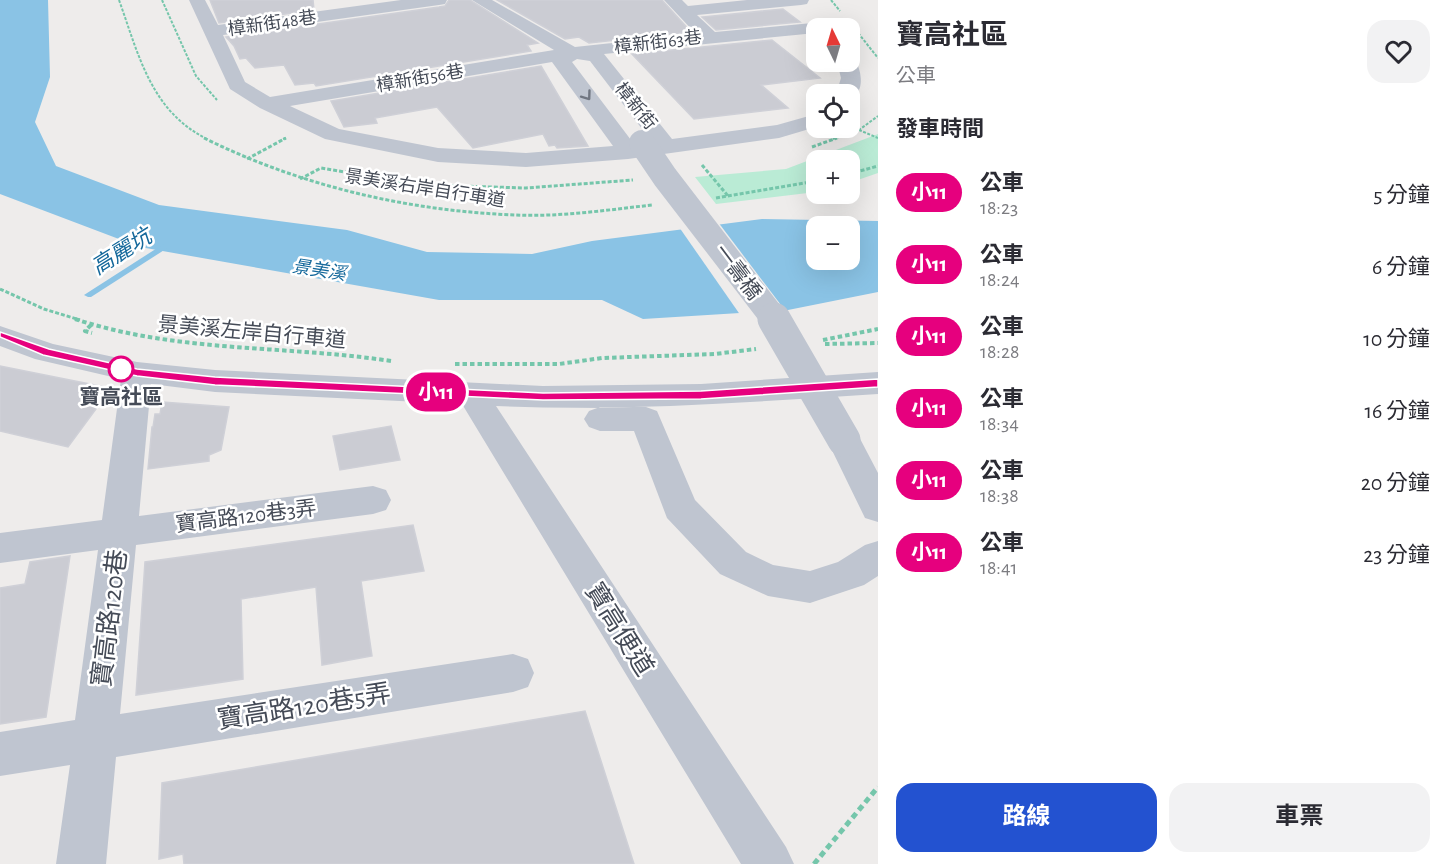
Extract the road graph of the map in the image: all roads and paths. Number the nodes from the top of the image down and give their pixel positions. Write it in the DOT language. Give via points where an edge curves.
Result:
graph roads {
  1 [pos="119,0"];
  2 [pos="197,0"];
  3 [pos="439,0"];
  4 [pos="480,0"];
  5 [pos="802,0"];
  6 [pos="831,0"];
  7 [pos="678,6"];
  8 [pos="816,18"];
  9 [pos="806,30"];
  10 [pos="212,32"];
  11 [pos="711,38"];
  12 [pos="573,52"];
  13 [pos="878,58"];
  14 [pos="267,104"];
  15 [pos="806,123"];
  16 [pos="860,130"];
  17 [pos="286,138"];
  18 [pos="878,138"];
  19 [pos="635,147"];
  20 [pos="667,147"];
  21 [pos="246,159"];
  22 [pos="702,165"];
  23 [pos="878,166"];
  24 [pos="860,171"];
  25 [pos="299,179"];
  26 [pos="806,183"];
  27 [pos="663,191"];
  28 [pos="729,196"];
  29 [pos="706,199"];
  30 [pos="0,289"];
  31 [pos="92,325"];
  32 [pos="878,329"];
  33 [pos="92,333"];
  34 [pos="0,335"];
  35 [pos="878,343"];
  36 [pos="761,349"];
  37 [pos="365,357"];
  38 [pos="559,364"];
  39 [pos="137,372"];
  40 [pos="475,378"];
  41 [pos="878,383"];
  42 [pos="531,386"];
  43 [pos="373,500"];
  44 [pos="878,508"];
  45 [pos="119,532"];
  46 [pos="0,548"];
  47 [pos="878,556"];
  48 [pos="513,673"];
  49 [pos="95,739"];
  50 [pos="0,754"];
  51 [pos="878,787"];
  52 [pos="81,864"];
  53 [pos="769,864"];
  54 [pos="814,864"];
  1 -- 21 [label="path, 景美溪右岸自行車道" via="146,77 161,102 177,121"];
  2 -- 10 [label="street"];
  3 -- 10 [label="street, 樟新街48巷"];
  4 -- 12 [label="street, 樟新街"];
  5 -- 7 [label="street"];
  5 -- 8 [label="street"];
  6 -- 13 [label="path"];
  7 -- 11 [label="street, 樟新街63巷"];
  9 -- 11 [label="street"];
  10 -- 14 [label="street" via="237,85"];
  11 -- 12 [label="street, 樟新街63巷"];
  12 -- 14 [label="street, 樟新街56巷"];
  12 -- 19 [label="street, 樟新街" via="561,61"];
  12 -- 20 [label="street, 樟新街" via="597,56"];
  14 -- 19 [label="street" via="333,134 438,155 526,160"];
  15 -- 20 [label="street" via="779,132"];
  16 -- 18 [label="path"];
  17 -- 21 [label="path"];
  19 -- 20 [label="street"];
  19 -- 27 [label="street, 一壽橋, bridge"];
  21 -- 25 [label="path, 景美溪右岸自行車道"];
  22 -- 28 [label="path"];
  23 -- 24 [label="path"];
  25 -- 27 [label="path" via="321,168 401,183"];
  25 -- 27 [label="path, 景美溪右岸自行車道" via="357,194 517,215 595,211"];
  26 -- 28 [label="path"];
  27 -- 44 [label="street, 一壽橋, bridge" via="779,326"];
  28 -- 29 [label="path"];
  30 -- 31 [label="path, 景美溪左岸自行車道"];
  31 -- 33 [label="path" via="85,331"];
  31 -- 37 [label="path, 景美溪左岸自行車道" via="198,346"];
  32 -- 35 [label="path" via="817,342"];
  34 -- 39 [label="street" via="46,352"];
  36 -- 38 [label="path"];
  38 -- 40 [label="path"];
  39 -- 40 [label="street" via="215,381"];
  39 -- 45 [label="street, 寶高路120巷"];
  40 -- 42 [label="street"];
  40 -- 53 [label="street, 寶高便道"];
  41 -- 42 [label="street" via="701,395"];
  42 -- 47 [label="street" via="534,419 646,419 680,508 733,563 768,580 810,587 850,574"];
  43 -- 45 [label="street, 寶高路120巷3弄"];
  45 -- 46 [label="street, 寶高路120巷3弄"];
  45 -- 49 [label="street, 寶高路120巷"];
  48 -- 49 [label="street, 寶高路120巷5弄"];
  49 -- 50 [label="street, 寶高路120巷5弄"];
  49 -- 52 [label="street, 寶高路120巷"];
  51 -- 54 [label="path"];
}
